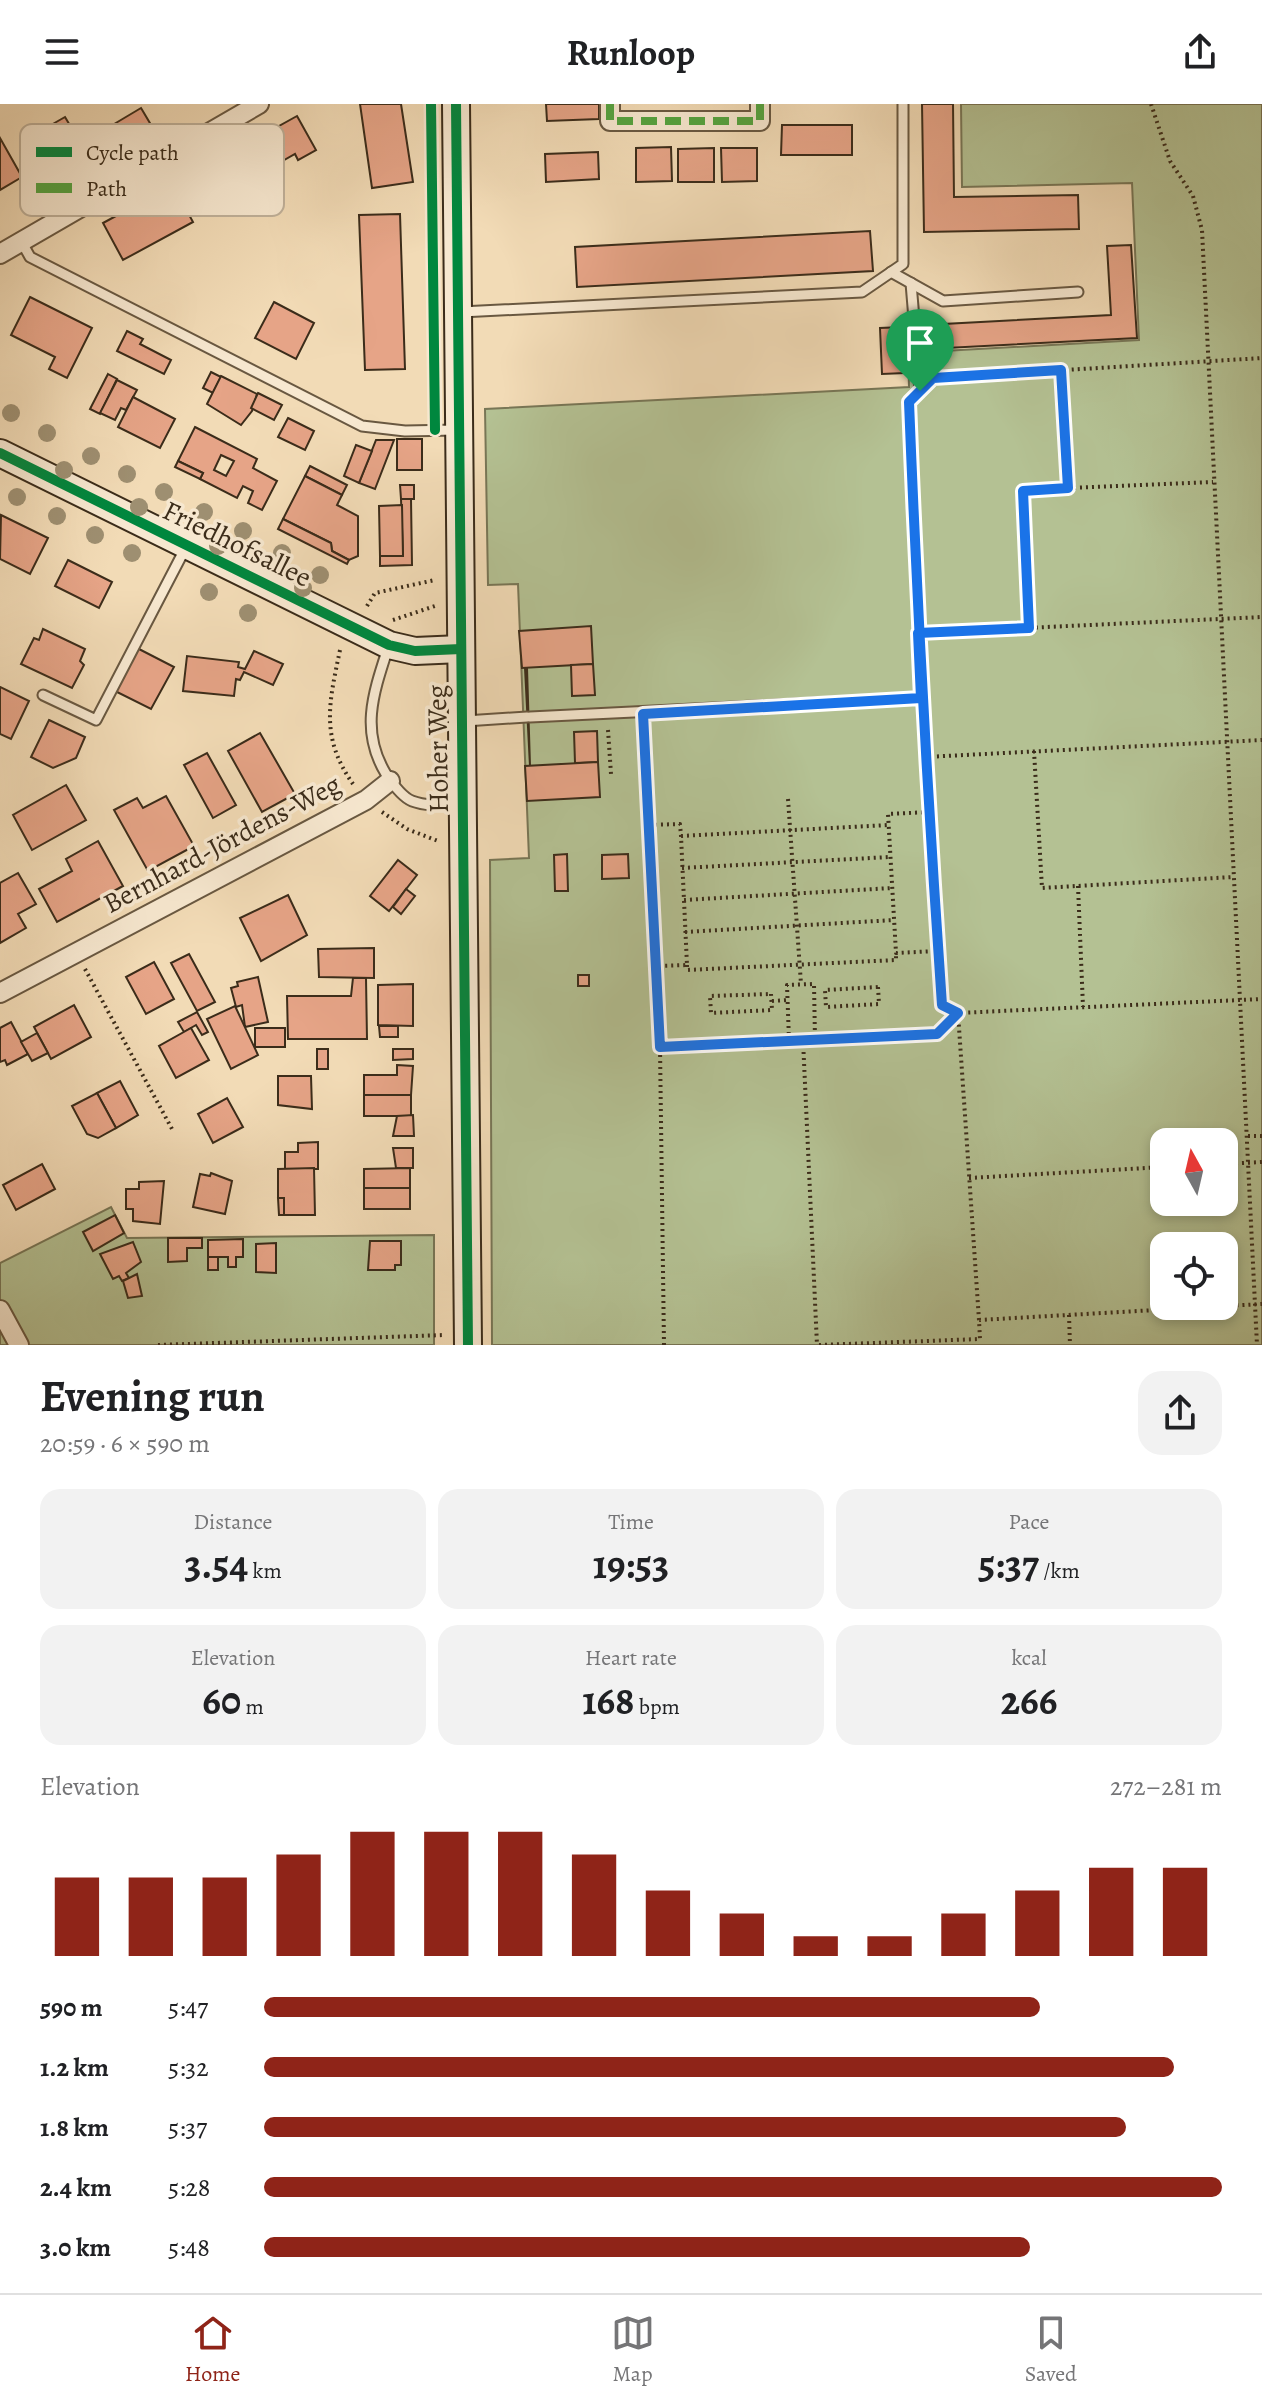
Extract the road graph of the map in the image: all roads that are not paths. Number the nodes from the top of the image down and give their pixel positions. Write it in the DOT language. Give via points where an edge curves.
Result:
graph roads {
  1 [pos="259,104"];
  2 [pos="456,104"];
  3 [pos="610,104"];
  4 [pos="760,104"];
  5 [pos="903,104"];
  6 [pos="224,124"];
  7 [pos="64,216"];
  8 [pos="21,241"];
  9 [pos="0,254"];
  10 [pos="891,272"];
  11 [pos="911,283"];
  12 [pos="1078,292"];
  13 [pos="458,312"];
  14 [pos="920,391"];
  15 [pos="459,430"];
  16 [pos="0,453"];
  17 [pos="186,547"];
  18 [pos="390,633"];
  19 [pos="461,649"];
  20 [pos="43,695"];
  21 [pos="921,698"];
  22 [pos="461,721"];
  23 [pos="390,781"];
  24 [pos="462,805"];
  25 [pos="0,993"];
  26 [pos="0,1310"];
  27 [pos="468,1340"];
  28 [pos="19,1345"];
  1 -- 6 [label="street"];
  2 -- 13 [label="street, Hoher Weg"];
  3 -- 4 [label="street" via="610,121 760,121"];
  5 -- 10 [label="lane" via="903,264"];
  7 -- 8 [label="street"];
  8 -- 9 [label="street"];
  8 -- 15 [label="lane" via="30,257 362,426"];
  10 -- 11 [label="lane"];
  10 -- 13 [label="lane" via="862,292"];
  11 -- 12 [label="lane" via="943,301"];
  11 -- 14 [label="lane"];
  13 -- 15 [label="street, Hoher Weg"];
  15 -- 19 [label="street, Hoher Weg"];
  16 -- 17 [label="street, Friedhofsallee"];
  17 -- 18 [label="street, Friedhofsallee"];
  17 -- 20 [label="lane, Friedhofsallee" via="96,720"];
  18 -- 19 [label="street, Friedhofsallee" via="415,651"];
  18 -- 23 [label="lane" via="369,730"];
  19 -- 22 [label="street, Hoher Weg"];
  21 -- 22 [label="lane"];
  22 -- 24 [label="street, Hoher Weg"];
  23 -- 24 [label="lane" via="409,800"];
  23 -- 25 [label="street, Bernhard-Jördens-Weg" via="366,800"];
  24 -- 27 [label="street, Hoher Weg"];
  26 -- 28 [label="street"];
}
